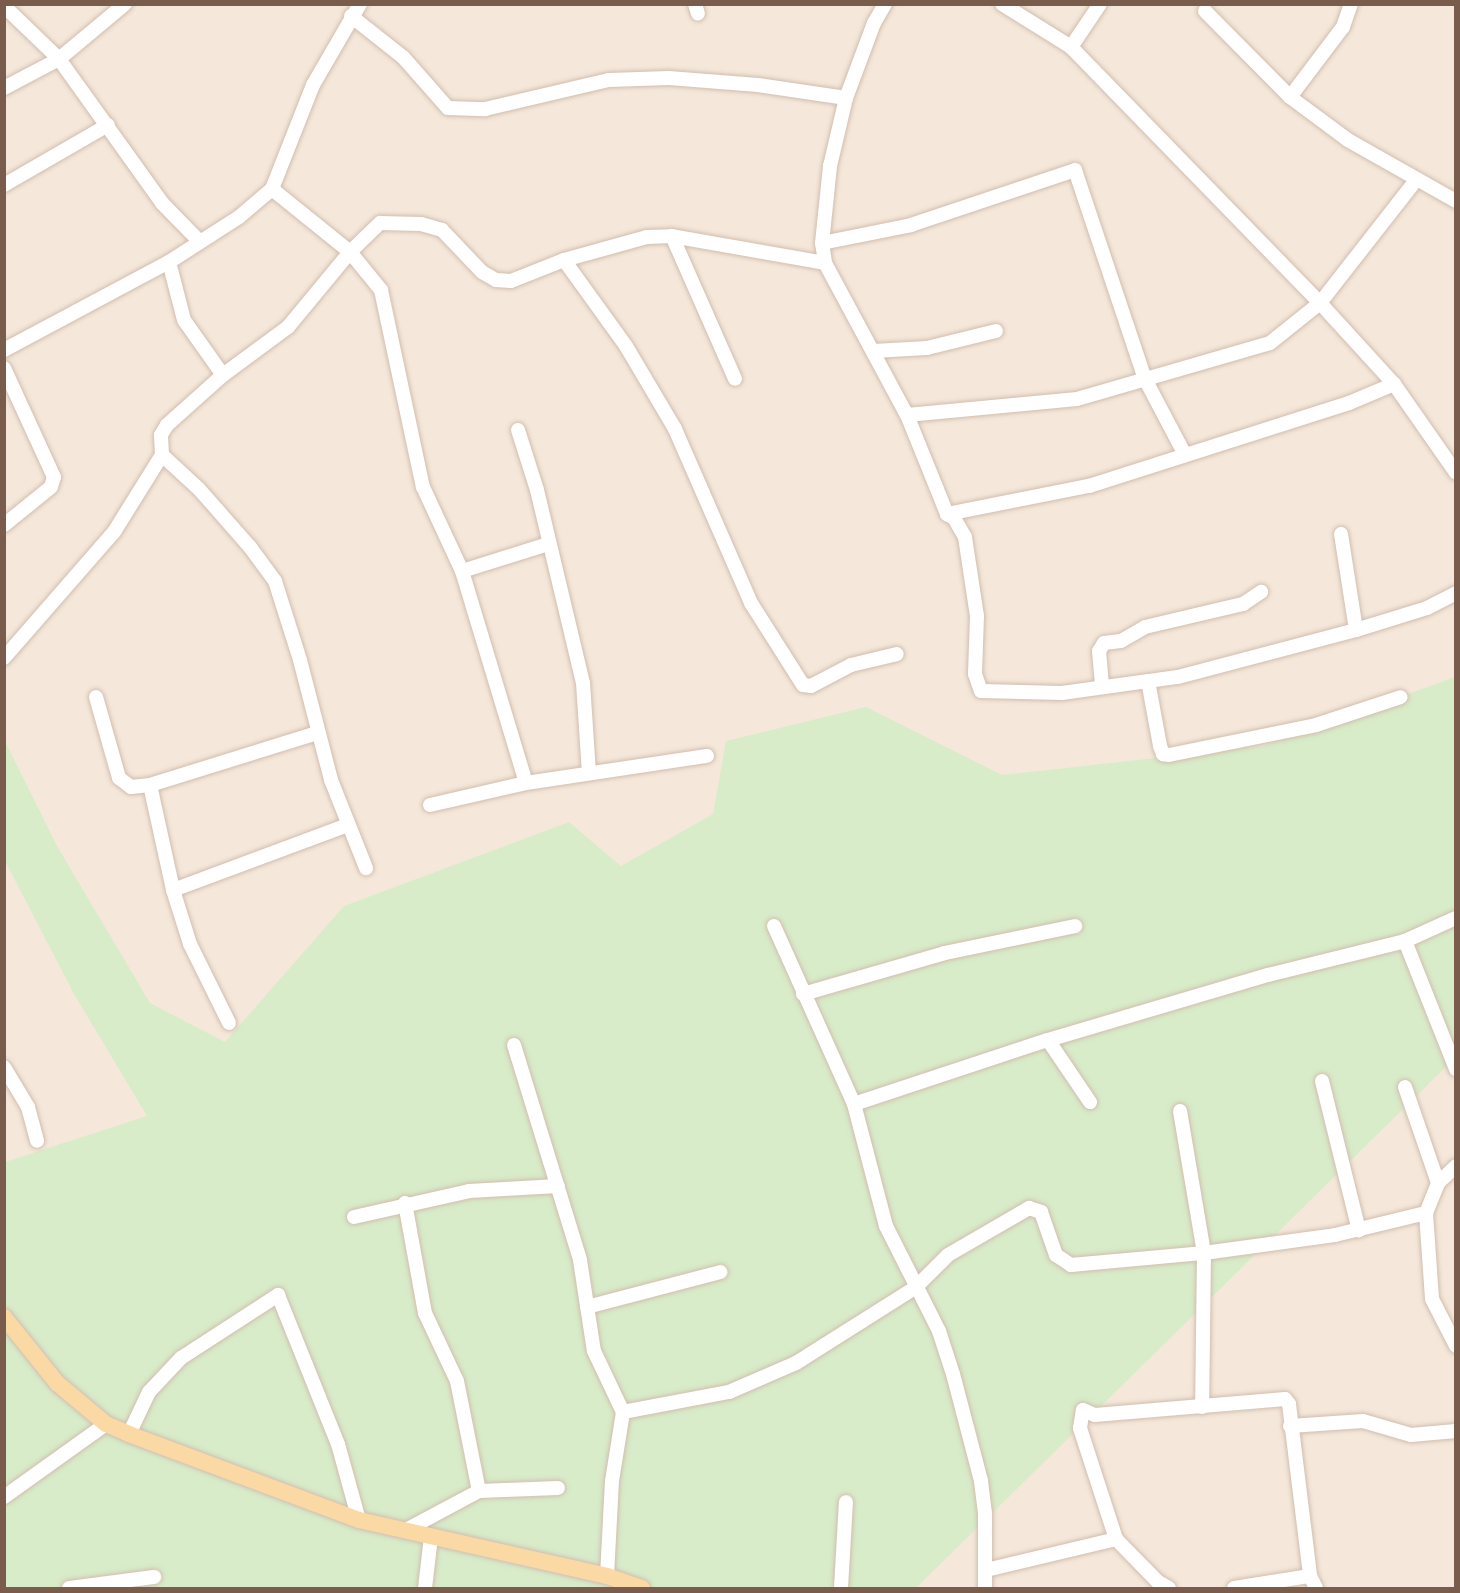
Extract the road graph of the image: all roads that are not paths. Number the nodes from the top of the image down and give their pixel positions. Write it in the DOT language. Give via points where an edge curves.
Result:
graph roads {
  1 [pos="125,4"];
  2 [pos="360,4"];
  3 [pos="885,4"];
  4 [pos="1002,4"];
  5 [pos="1100,4"];
  6 [pos="1351,4"];
  7 [pos="4,6"];
  8 [pos="1205,11"];
  9 [pos="351,16"];
  10 [pos="1071,47"];
  11 [pos="59,59"];
  12 [pos="4,88"];
  13 [pos="1290,97"];
  14 [pos="846,98"];
  15 [pos="108,125"];
  16 [pos="1418,179"];
  17 [pos="4,184"];
  18 [pos="273,189"];
  19 [pos="1455,201"];
  20 [pos="672,236"];
  21 [pos="200,242"];
  22 [pos="822,243"];
  23 [pos="350,252"];
  24 [pos="564,260"];
  25 [pos="169,262"];
  26 [pos="825,263"];
  27 [pos="1320,303"];
  28 [pos="996,331"];
  29 [pos="4,350"];
  30 [pos="873,351"];
  31 [pos="4,368"];
  32 [pos="223,375"];
  33 [pos="735,379"];
  34 [pos="1145,379"];
  35 [pos="1394,384"];
  36 [pos="907,415"];
  37 [pos="518,430"];
  38 [pos="162,455"];
  39 [pos="1185,455"];
  40 [pos="1455,473"];
  41 [pos="947,514"];
  42 [pos="4,525"];
  43 [pos="1341,534"];
  44 [pos="548,544"];
  45 [pos="462,571"];
  46 [pos="1261,592"];
  47 [pos="1455,593"];
  48 [pos="1356,630"];
  49 [pos="897,654"];
  50 [pos="4,658"];
  51 [pos="1148,681"];
  52 [pos="1102,685"];
  53 [pos="96,697"];
  54 [pos="1401,697"];
  55 [pos="317,733"];
  56 [pos="707,756"];
  57 [pos="589,773"];
  58 [pos="526,783"];
  59 [pos="150,785"];
  60 [pos="430,805"];
  61 [pos="348,825"];
  62 [pos="366,868"];
  63 [pos="173,890"];
  64 [pos="1455,918"];
  65 [pos="774,926"];
  66 [pos="1075,926"];
  67 [pos="1405,941"];
  68 [pos="802,994"];
  69 [pos="229,1023"];
  70 [pos="1048,1040"];
  71 [pos="514,1045"];
  72 [pos="4,1067"];
  73 [pos="1455,1069"];
  74 [pos="1322,1081"];
  75 [pos="1405,1087"];
  76 [pos="1090,1102"];
  77 [pos="854,1104"];
  78 [pos="1180,1111"];
  79 [pos="37,1141"];
  80 [pos="1455,1166"];
  81 [pos="1438,1183"];
  82 [pos="558,1186"];
  83 [pos="405,1203"];
  84 [pos="1426,1213"];
  85 [pos="354,1217"];
  86 [pos="1359,1230"];
  87 [pos="1204,1253"];
  88 [pos="720,1272"];
  89 [pos="916,1287"];
  90 [pos="587,1306"];
  91 [pos="4,1317"];
  92 [pos="1455,1344"];
  93 [pos="1202,1407"];
  94 [pos="623,1412"];
  95 [pos="106,1424"];
  96 [pos="1290,1426"];
  97 [pos="1455,1431"];
  98 [pos="129,1434"];
  99 [pos="558,1488"];
  100 [pos="479,1491"];
  101 [pos="4,1497"];
  102 [pos="846,1502"];
  103 [pos="359,1520"];
  104 [pos="406,1530"];
  105 [pos="431,1537"];
  106 [pos="1116,1539"];
  107 [pos="986,1570"];
  108 [pos="607,1576"];
  109 [pos="154,1578"];
  110 [pos="1313,1582"];
  111 [pos="69,1588"];
  112 [pos="425,1588"];
  113 [pos="642,1588"];
  114 [pos="841,1588"];
  115 [pos="985,1588"];
  116 [pos="1169,1588"];
  117 [pos="1234,1588"];
  1 -- 11 [label="street"];
  2 -- 9 [label="street"];
  3 -- 14 [label="street" via="874,22"];
  4 -- 10 [label="street"];
  5 -- 10 [label="street"];
  6 -- 13 [label="street" via="1343,27"];
  7 -- 11 [label="street"];
  8 -- 13 [label="street"];
  9 -- 14 [label="street" via="403,57 448,108 485,109 609,80 669,78 758,85"];
  9 -- 18 [label="street" via="313,85"];
  10 -- 27 [label="street"];
  11 -- 12 [label="street"];
  11 -- 15 [label="street"];
  13 -- 16 [label="street" via="1347,140"];
  14 -- 22 [label="street" via="830,166"];
  15 -- 17 [label="street"];
  15 -- 21 [label="street" via="162,203"];
  16 -- 19 [label="street"];
  16 -- 27 [label="street"];
  18 -- 21 [label="street"];
  18 -- 23 [label="street"];
  20 -- 24 [label="street" via="646,237"];
  20 -- 26 [label="street"];
  20 -- 33 [label="street"];
  21 -- 25 [label="street"];
  22 -- 26 [label="street"];
  22 -- 34 [label="street" via="911,225 1075,170"];
  23 -- 24 [label="street" via="380,223 421,224 442,230 482,272 496,280 511,281"];
  23 -- 32 [label="street" via="288,327"];
  23 -- 45 [label="street" via="381,290 423,487"];
  24 -- 49 [label="street" via="626,346 675,429 750,603 803,685 811,686 851,665"];
  25 -- 29 [label="street"];
  25 -- 32 [label="street" via="184,320"];
  26 -- 30 [label="street"];
  27 -- 34 [label="street" via="1270,343"];
  27 -- 35 [label="street"];
  28 -- 30 [label="street" via="927,348"];
  30 -- 36 [label="street"];
  31 -- 42 [label="street" via="54,477 51,487"];
  32 -- 38 [label="street" via="167,425 161,435"];
  34 -- 36 [label="street" via="1052,404"];
  34 -- 39 [label="street"];
  35 -- 39 [label="street" via="1349,403"];
  35 -- 40 [label="street"];
  36 -- 41 [label="street"];
  37 -- 44 [label="street" via="537,490"];
  38 -- 50 [label="street" via="114,532"];
  38 -- 55 [label="street" via="199,489 274,581 300,660"];
  39 -- 41 [label="street" via="1074,490"];
  41 -- 52 [label="street" via="954,518 965,537 977,616 975,674 981,691 1062,693"];
  43 -- 48 [label="street"];
  44 -- 45 [label="street"];
  44 -- 57 [label="street" via="583,683"];
  45 -- 58 [label="street"];
  46 -- 52 [label="street" via="1243,604 1145,627 1121,641 1104,643 1099,651"];
  47 -- 48 [label="street" via="1427,608"];
  48 -- 51 [label="street" via="1178,677"];
  51 -- 52 [label="street"];
  51 -- 54 [label="street" via="1160,746 1163,754 1169,755 1316,724"];
  53 -- 59 [label="street" via="119,778 131,787"];
  55 -- 59 [label="street"];
  55 -- 61 [label="street"];
  56 -- 57 [label="street"];
  57 -- 58 [label="street"];
  58 -- 60 [label="street"];
  59 -- 63 [label="street"];
  61 -- 62 [label="street"];
  61 -- 63 [label="street"];
  63 -- 69 [label="street" via="199,965"];
  64 -- 67 [label="street"];
  65 -- 68 [label="street"];
  66 -- 68 [label="street" via="945,953"];
  67 -- 70 [label="street" via="1268,975"];
  67 -- 73 [label="street"];
  68 -- 77 [label="street"];
  70 -- 76 [label="street"];
  70 -- 77 [label="street"];
  71 -- 82 [label="street"];
  72 -- 79 [label="street" via="28,1107"];
  74 -- 86 [label="street"];
  75 -- 81 [label="street"];
  77 -- 89 [label="street" via="886,1226"];
  78 -- 87 [label="street"];
  80 -- 81 [label="street"];
  81 -- 84 [label="street"];
  82 -- 83 [label="street" via="469,1191"];
  82 -- 90 [label="street" via="580,1260"];
  83 -- 85 [label="street"];
  83 -- 100 [label="street" via="425,1313 457,1381"];
  84 -- 86 [label="street"];
  84 -- 92 [label="street" via="1432,1299"];
  86 -- 87 [label="street"];
  87 -- 89 [label="street" via="1071,1265 1056,1255 1041,1212 1029,1208 948,1255"];
  87 -- 93 [label="street"];
  88 -- 90 [label="street"];
  89 -- 94 [label="street" via="796,1363 729,1392"];
  89 -- 107 [label="street" via="939,1331 966,1420 985,1513"];
  90 -- 94 [label="street" via="594,1351"];
  91 -- 95 [label="main road" via="57,1383"];
  93 -- 96 [label="street" via="1285,1399 1289,1404"];
  93 -- 106 [label="street" via="1095,1415 1083,1410 1080,1428"];
  94 -- 108 [label="street" via="612,1481"];
  95 -- 98 [label="main road"];
  95 -- 101 [label="street"];
  96 -- 97 [label="street" via="1363,1421 1411,1435"];
  96 -- 110 [label="street"];
  98 -- 103 [label="main road"];
  98 -- 103 [label="street" via="149,1392 181,1358 278,1295 338,1444"];
  99 -- 100 [label="street"];
  100 -- 104 [label="street"];
  102 -- 114 [label="street"];
  103 -- 104 [label="main road"];
  104 -- 105 [label="main road"];
  105 -- 108 [label="main road"];
  105 -- 112 [label="street"];
  106 -- 107 [label="street"];
  106 -- 116 [label="street" via="1158,1582"];
  107 -- 115 [label="street"];
  108 -- 113 [label="main road"];
  109 -- 111 [label="street"];
  110 -- 117 [label="street"];
}
